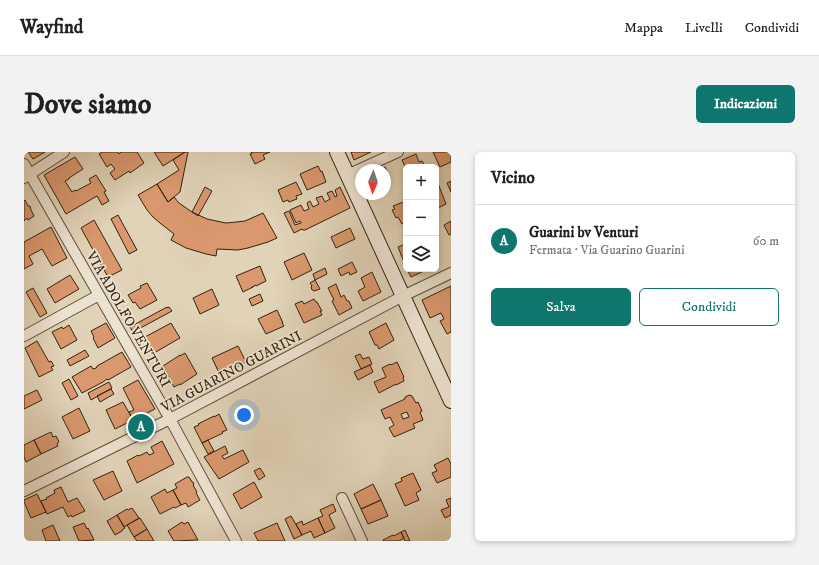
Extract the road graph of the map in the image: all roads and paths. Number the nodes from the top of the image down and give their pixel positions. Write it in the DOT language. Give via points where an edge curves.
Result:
graph roads {
  1 [pos="64,152"];
  2 [pos="336,152"];
  3 [pos="398,152"];
  4 [pos="24,164"];
  5 [pos="347,175"];
  6 [pos="27,176"];
  7 [pos="451,273"];
  8 [pos="99,295"];
  9 [pos="403,296"];
  10 [pos="24,336"];
  11 [pos="451,401"];
  12 [pos="170,419"];
  13 [pos="24,491"];
  14 [pos="342,498"];
  15 [pos="236,541"];
  16 [pos="362,541"];
  1 -- 6 [label="street"];
  2 -- 5 [label="street"];
  3 -- 5 [label="street"];
  4 -- 6 [label="street, VIA ADOLFO VENTURI"];
  5 -- 9 [label="street"];
  6 -- 8 [label="street, VIA ADOLFO VENTURI"];
  7 -- 9 [label="street, VIA GUARINO GUARINI"];
  8 -- 10 [label="street"];
  8 -- 12 [label="street, VIA ADOLFO VENTURI"];
  9 -- 11 [label="street"];
  9 -- 12 [label="street, VIA GUARINO GUARINI"];
  12 -- 13 [label="street, VIA GUARINO GUARINI"];
  12 -- 15 [label="street, VIA ADOLFO VENTURI"];
  14 -- 16 [label="street"];
}
